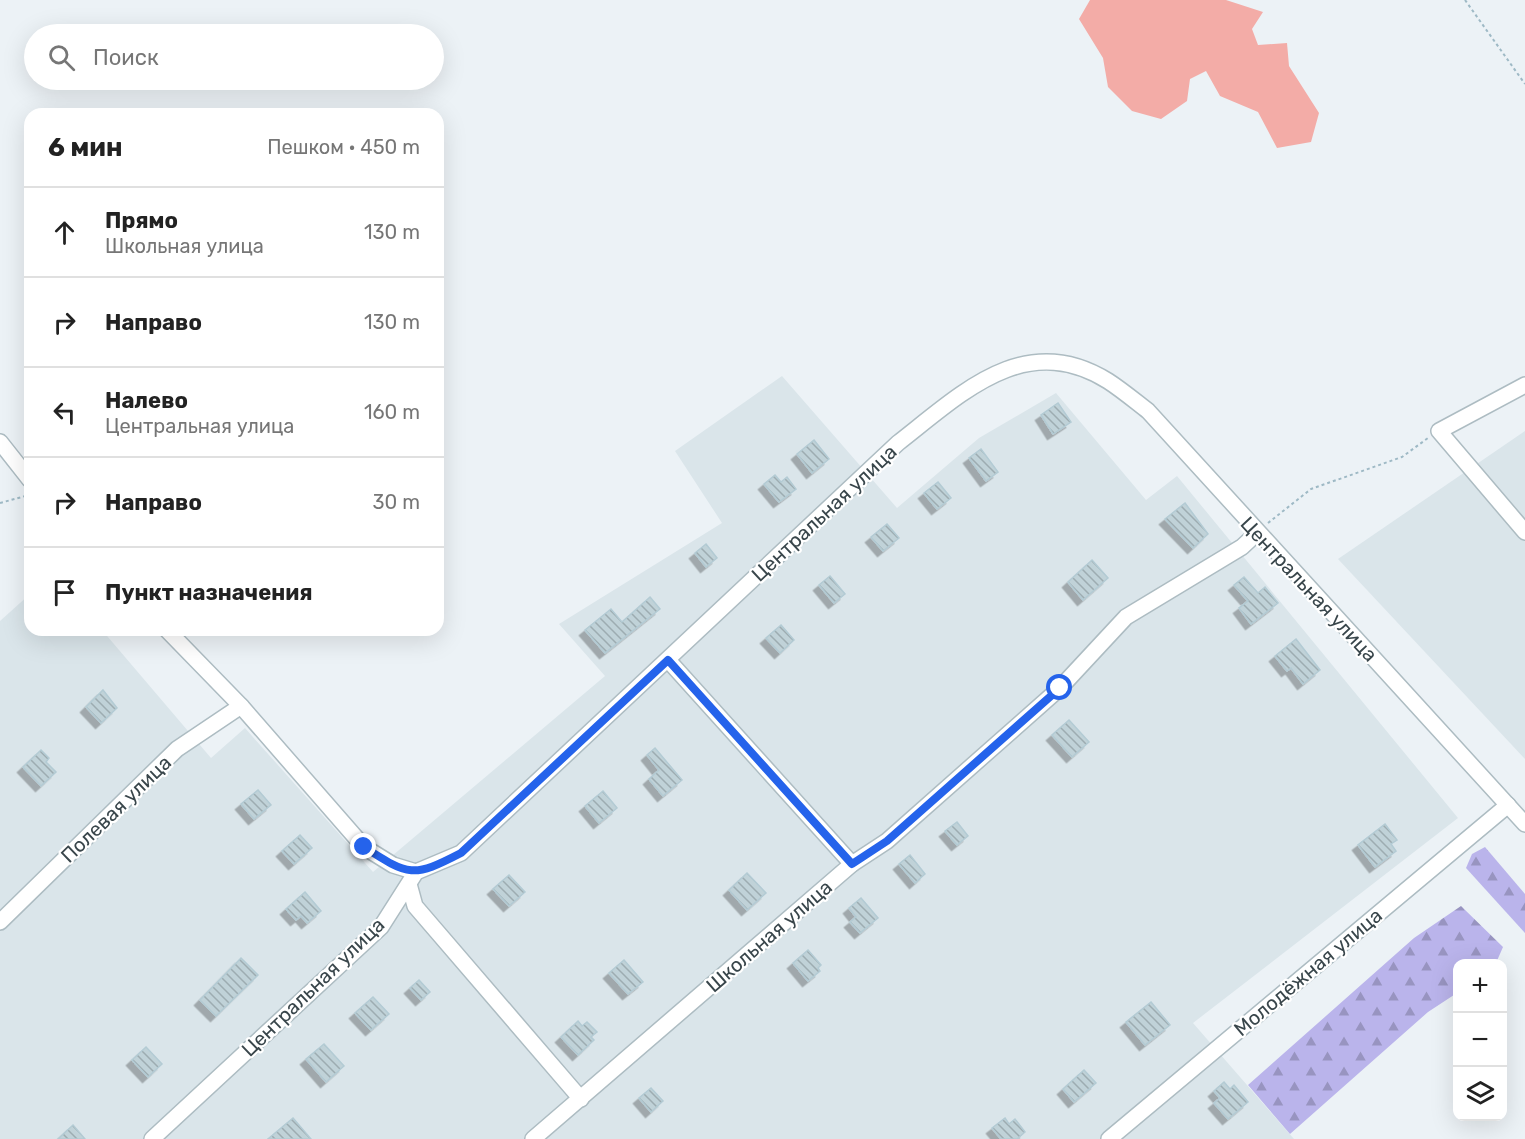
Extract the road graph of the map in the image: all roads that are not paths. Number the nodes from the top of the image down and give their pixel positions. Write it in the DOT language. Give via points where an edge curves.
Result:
graph roads {
  1 [pos="1525,385"];
  2 [pos="0,442"];
  3 [pos="24,472"];
  4 [pos="1257,532"];
  5 [pos="1525,532"];
  6 [pos="173,636"];
  7 [pos="668,660"];
  8 [pos="242,706"];
  9 [pos="1508,805"];
  10 [pos="1525,824"];
  11 [pos="852,864"];
  12 [pos="413,878"];
  13 [pos="0,922"];
  14 [pos="581,1099"];
  15 [pos="152,1139"];
  16 [pos="533,1139"];
  17 [pos="1109,1139"];
  1 -- 5 [label="street" via="1438,431"];
  2 -- 3 [label="street"];
  4 -- 7 [label="street, Центральная улица" via="1148,411 1107,380 1053,361 1017,364 957,398 898,443"];
  4 -- 9 [label="street, Центральная улица"];
  4 -- 11 [label="street, Школьная улица" via="1242,547 1126,617 1060,688 887,841"];
  6 -- 8 [label="street"];
  7 -- 11 [label="street"];
  7 -- 12 [label="street, Центральная улица" via="461,853"];
  8 -- 12 [label="street" via="364,847"];
  8 -- 13 [label="street, Полевая улица" via="177,749"];
  9 -- 10 [label="street, Центральная улица"];
  9 -- 17 [label="street, Молодёжная улица"];
  11 -- 14 [label="street, Школьная улица"];
  12 -- 14 [label="street" via="415,906"];
  12 -- 15 [label="street, Центральная улица" via="381,927"];
  14 -- 16 [label="street, Школьная улица"];
}
